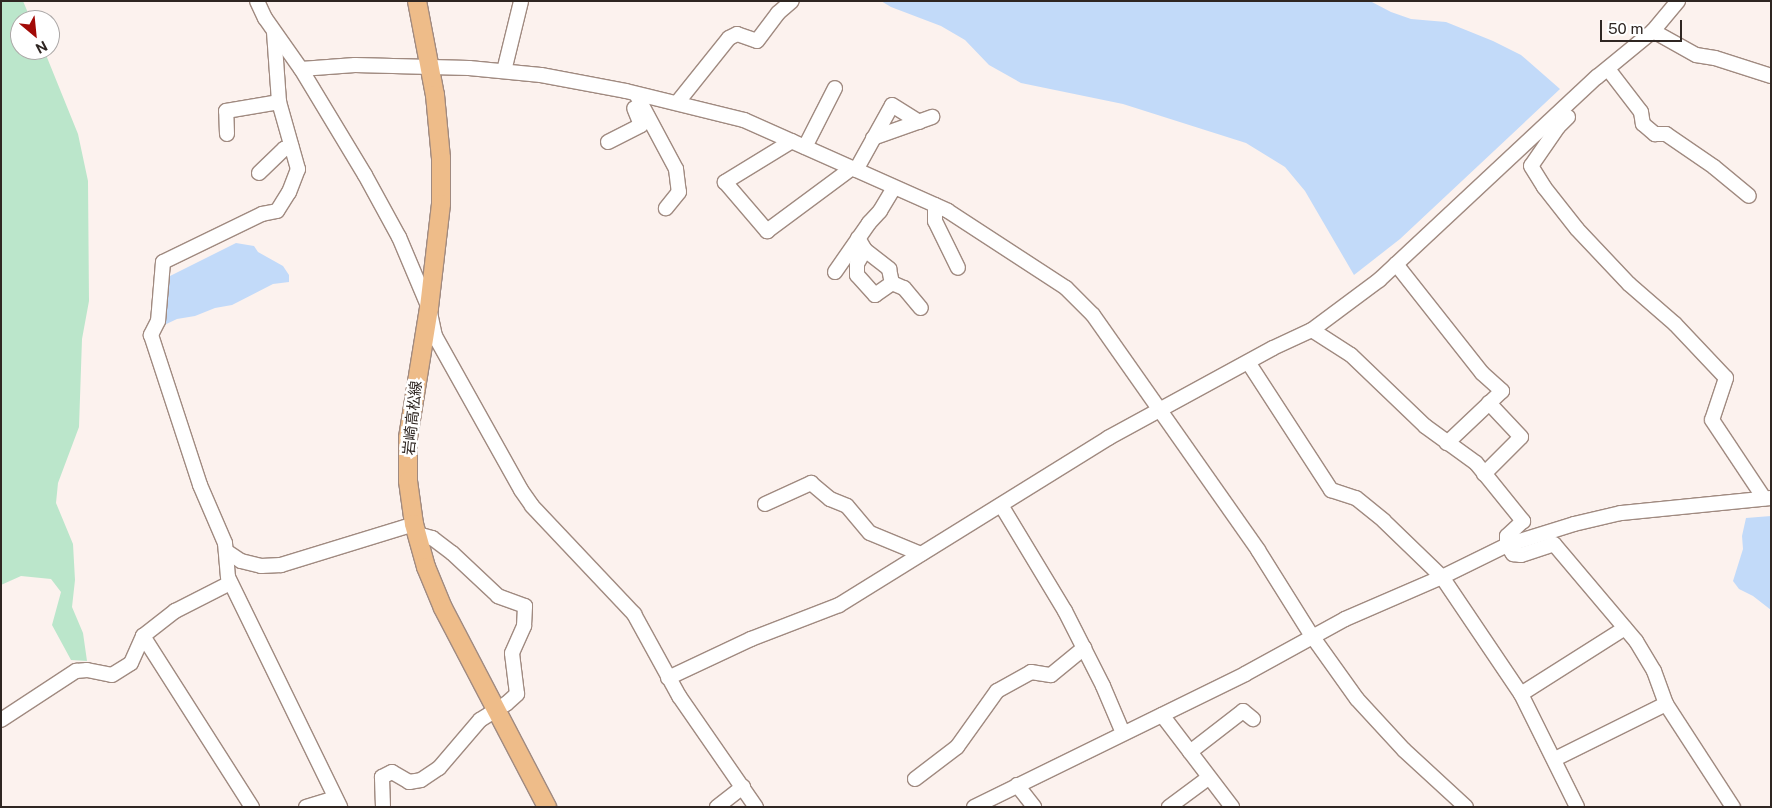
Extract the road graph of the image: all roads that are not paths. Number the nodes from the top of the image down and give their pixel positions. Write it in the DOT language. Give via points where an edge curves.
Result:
graph roads {
  1 [pos="257,1"];
  2 [pos="417,1"];
  3 [pos="520,1"];
  4 [pos="792,1"];
  5 [pos="1678,1"];
  6 [pos="274,31"];
  7 [pos="1653,31"];
  8 [pos="429,67"];
  9 [pos="301,70"];
  10 [pos="504,71"];
  11 [pos="1603,73"];
  12 [pos="1771,76"];
  13 [pos="835,88"];
  14 [pos="631,92"];
  15 [pos="279,102"];
  16 [pos="677,103"];
  17 [pos="227,134"];
  18 [pos="873,138"];
  19 [pos="608,142"];
  20 [pos="798,144"];
  21 [pos="291,146"];
  22 [pos="854,169"];
  23 [pos="259,173"];
  24 [pos="894,188"];
  25 [pos="1749,196"];
  26 [pos="935,205"];
  27 [pos="666,208"];
  28 [pos="861,244"];
  29 [pos="1396,264"];
  30 [pos="958,268"];
  31 [pos="835,272"];
  32 [pos="892,283"];
  33 [pos="429,308"];
  34 [pos="921,308"];
  35 [pos="1312,330"];
  36 [pos="1248,362"];
  37 [pos="1489,403"];
  38 [pos="1160,409"];
  39 [pos="1447,442"];
  40 [pos="1484,474"];
  41 [pos="1767,498"];
  42 [pos="765,504"];
  43 [pos="1002,505"];
  44 [pos="415,529"];
  45 [pos="1506,545"];
  46 [pos="226,551"];
  47 [pos="921,554"];
  48 [pos="1442,577"];
  49 [pos="230,583"];
  50 [pos="1625,628"];
  51 [pos="143,636"];
  52 [pos="1312,636"];
  53 [pos="1084,648"];
  54 [pos="668,678"];
  55 [pos="1521,694"];
  56 [pos="1666,704"];
  57 [pos="496,710"];
  58 [pos="1162,715"];
  59 [pos="1252,719"];
  60 [pos="1,720"];
  61 [pos="1123,732"];
  62 [pos="1190,752"];
  63 [pos="1555,759"];
  64 [pos="1208,778"];
  65 [pos="915,779"];
  66 [pos="1017,785"];
  67 [pos="743,787"];
  68 [pos="338,802"];
  69 [pos="252,807"];
  70 [pos="306,807"];
  71 [pos="383,807"];
  72 [pos="546,807"];
  73 [pos="717,807"];
  74 [pos="756,807"];
  75 [pos="974,807"];
  76 [pos="1034,807"];
  77 [pos="1169,807"];
  78 [pos="1232,807"];
  79 [pos="1466,807"];
  80 [pos="1577,807"];
  81 [pos="1733,807"];
  1 -- 6 [label="street"];
  2 -- 8 [label="main road, 岩崎高松線"];
  3 -- 10 [label="street"];
  4 -- 16 [label="street" via="778,13 757,41 737,34 729,38"];
  5 -- 7 [label="street"];
  6 -- 9 [label="street"];
  6 -- 15 [label="street"];
  7 -- 11 [label="street"];
  7 -- 12 [label="street" via="1696,56 1715,58"];
  8 -- 9 [label="street" via="355,65"];
  8 -- 10 [label="street"];
  8 -- 33 [label="main road, 岩崎高松線" via="440,149 441,204"];
  9 -- 33 [label="street" via="399,237"];
  10 -- 14 [label="street"];
  11 -- 25 [label="street" via="1641,112 1643,124 1655,134 1666,134"];
  11 -- 29 [label="street"];
  11 -- 41 [label="street" via="1597,89 1558,127 1531,166 1577,229 1726,378 1712,420"];
  13 -- 20 [label="street"];
  14 -- 16 [label="street"];
  14 -- 19 [label="street" via="641,124"];
  14 -- 27 [label="street" via="676,169 679,192"];
  15 -- 17 [label="street" via="226,111"];
  15 -- 21 [label="street"];
  16 -- 20 [label="street" via="744,120"];
  18 -- 18 [label="street" via="892,105 925,120"];
  18 -- 22 [label="street"];
  20 -- 22 [label="street"];
  20 -- 22 [label="street" via="725,182 767,231"];
  21 -- 23 [label="street"];
  21 -- 46 [label="street" via="298,170 277,211 262,214 163,262 158,321 151,335 200,485"];
  22 -- 24 [label="street"];
  24 -- 26 [label="street"];
  24 -- 28 [label="street"];
  26 -- 30 [label="street" via="936,221"];
  26 -- 38 [label="street" via="1066,288 1093,315"];
  28 -- 31 [label="street"];
  28 -- 32 [label="street" via="889,269"];
  28 -- 32 [label="street" via="857,276 875,295"];
  29 -- 35 [label="street" via="1352,302"];
  29 -- 37 [label="street" via="1482,373 1502,391"];
  32 -- 34 [label="street" via="904,288"];
  33 -- 44 [label="main road, 岩崎高松線" via="408,438 408,481"];
  33 -- 54 [label="street" via="435,336 521,490 634,614"];
  35 -- 36 [label="street"];
  35 -- 39 [label="street" via="1351,355 1425,426"];
  36 -- 38 [label="street"];
  36 -- 48 [label="street" via="1331,490 1356,498"];
  37 -- 39 [label="street"];
  37 -- 40 [label="street" via="1521,438"];
  38 -- 43 [label="street"];
  38 -- 52 [label="street" via="1258,550"];
  39 -- 40 [label="street" via="1476,463"];
  40 -- 45 [label="street" via="1523,521 1507,536"];
  41 -- 45 [label="street" via="1621,513"];
  42 -- 47 [label="street" via="811,483 830,499 847,506 870,533"];
  43 -- 47 [label="street"];
  43 -- 53 [label="street"];
  44 -- 46 [label="street" via="281,565 261,566 240,561"];
  44 -- 57 [label="main road, 岩崎高松線" via="443,608"];
  44 -- 57 [label="street" via="452,553 498,596 525,606 524,626 512,653 517,694"];
  45 -- 48 [label="street"];
  45 -- 50 [label="street" via="1513,554 1521,555 1554,544"];
  46 -- 49 [label="street"];
  47 -- 54 [label="street" via="840,605 751,639"];
  48 -- 52 [label="street"];
  48 -- 55 [label="street"];
  49 -- 51 [label="street" via="174,611"];
  49 -- 68 [label="street"];
  50 -- 55 [label="street"];
  50 -- 56 [label="street" via="1654,671"];
  51 -- 60 [label="street" via="131,663 112,675 87,670 76,672"];
  51 -- 69 [label="street"];
  52 -- 58 [label="street"];
  52 -- 79 [label="street" via="1357,699 1382,727"];
  53 -- 61 [label="street"];
  53 -- 65 [label="street" via="1051,675 1031,672 997,691 957,747"];
  54 -- 67 [label="street"];
  55 -- 63 [label="street"];
  56 -- 63 [label="street"];
  56 -- 81 [label="street"];
  57 -- 71 [label="street" via="480,720 439,768 421,780 409,782 392,772 382,777"];
  57 -- 72 [label="main road, 岩崎高松線"];
  58 -- 61 [label="street"];
  58 -- 62 [label="street"];
  59 -- 62 [label="street" via="1243,710"];
  61 -- 66 [label="street"];
  62 -- 64 [label="street"];
  63 -- 80 [label="street"];
  64 -- 77 [label="street"];
  64 -- 78 [label="street"];
  66 -- 75 [label="street"];
  66 -- 76 [label="street"];
  67 -- 73 [label="street"];
  67 -- 74 [label="street"];
  68 -- 70 [label="street"];
}
